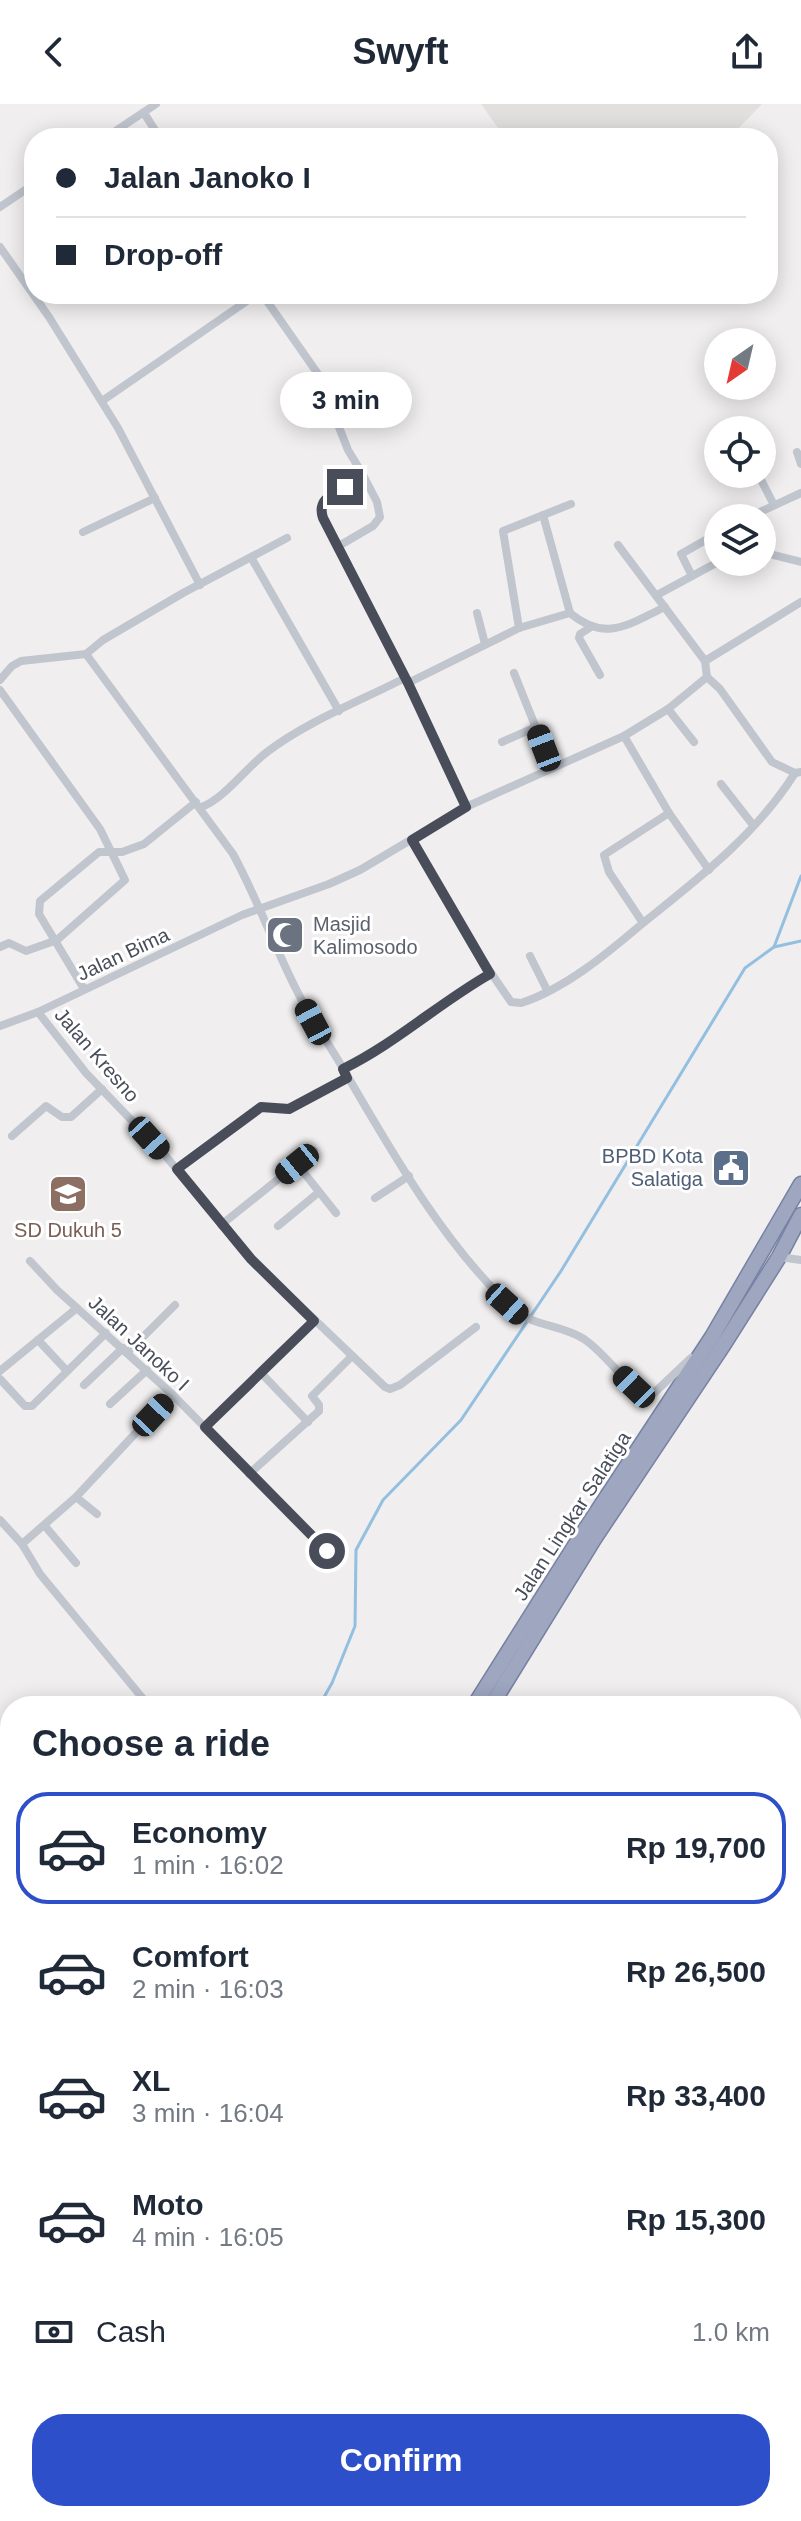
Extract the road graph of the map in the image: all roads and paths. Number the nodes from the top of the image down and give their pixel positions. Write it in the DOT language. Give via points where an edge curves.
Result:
graph roads {
  1 [pos="156,104"];
  2 [pos="144,113"];
  3 [pos="121,128"];
  4 [pos="154,128"];
  5 [pos="24,191"];
  6 [pos="0,207"];
  7 [pos="0,247"];
  8 [pos="24,281"];
  9 [pos="40,304"];
  10 [pos="244,304"];
  11 [pos="272,304"];
  12 [pos="102,401"];
  13 [pos="797,452"];
  14 [pos="801,464"];
  15 [pos="362,473"];
  16 [pos="801,493"];
  17 [pos="155,498"];
  18 [pos="571,504"];
  19 [pos="776,504"];
  20 [pos="543,515"];
  21 [pos="83,532"];
  22 [pos="287,538"];
  23 [pos="704,541"];
  24 [pos="618,545"];
  25 [pos="337,547"];
  26 [pos="776,556"];
  27 [pos="252,559"];
  28 [pos="801,562"];
  29 [pos="704,570"];
  30 [pos="692,576"];
  31 [pos="200,585"];
  32 [pos="657,595"];
  33 [pos="801,602"];
  34 [pos="665,607"];
  35 [pos="477,613"];
  36 [pos="570,613"];
  37 [pos="591,627"];
  38 [pos="519,628"];
  39 [pos="485,644"];
  40 [pos="86,654"];
  41 [pos="705,661"];
  42 [pos="514,673"];
  43 [pos="600,675"];
  44 [pos="707,677"];
  45 [pos="0,680"];
  46 [pos="407,680"];
  47 [pos="0,690"];
  48 [pos="668,709"];
  49 [pos="339,711"];
  50 [pos="536,727"];
  51 [pos="624,736"];
  52 [pos="502,742"];
  53 [pos="694,742"];
  54 [pos="552,768"];
  55 [pos="798,772"];
  56 [pos="721,784"];
  57 [pos="198,805"];
  58 [pos="466,807"];
  59 [pos="669,813"];
  60 [pos="753,825"];
  61 [pos="412,840"];
  62 [pos="111,852"];
  63 [pos="709,870"];
  64 [pos="258,908"];
  65 [pos="643,923"];
  66 [pos="57,940"];
  67 [pos="0,947"];
  68 [pos="530,956"];
  69 [pos="490,974"];
  70 [pos="84,989"];
  71 [pos="547,990"];
  72 [pos="38,1012"];
  73 [pos="0,1026"];
  74 [pos="345,1074"];
  75 [pos="102,1089"];
  76 [pos="12,1136"];
  77 [pos="314,1151"];
  78 [pos="297,1164"];
  79 [pos="177,1169"];
  80 [pos="409,1176"];
  81 [pos="801,1184"];
  82 [pos="319,1192"];
  83 [pos="375,1198"];
  84 [pos="336,1213"];
  85 [pos="801,1215"];
  86 [pos="221,1225"];
  87 [pos="278,1226"];
  88 [pos="779,1257"];
  89 [pos="801,1260"];
  90 [pos="30,1261"];
  91 [pos="749,1289"];
  92 [pos="175,1305"];
  93 [pos="77,1308"];
  94 [pos="314,1321"];
  95 [pos="476,1327"];
  96 [pos="106,1333"];
  97 [pos="38,1340"];
  98 [pos="718,1341"];
  99 [pos="125,1350"];
  100 [pos="352,1356"];
  101 [pos="147,1370"];
  102 [pos="0,1371"];
  103 [pos="67,1371"];
  104 [pos="262,1374"];
  105 [pos="0,1379"];
  106 [pos="84,1385"];
  107 [pos="172,1394"];
  108 [pos="110,1404"];
  109 [pos="308,1422"];
  110 [pos="205,1427"];
  111 [pos="249,1474"];
  112 [pos="76,1497"];
  113 [pos="97,1514"];
  114 [pos="0,1520"];
  115 [pos="45,1526"];
  116 [pos="22,1544"];
  117 [pos="327,1551"];
  118 [pos="76,1563"];
  119 [pos="141,1696"];
  120 [pos="480,1696"];
  121 [pos="497,1696"];
  1 -- 2 [label="street"];
  2 -- 3 [label="street"];
  2 -- 4 [label="street"];
  5 -- 6 [label="street"];
  7 -- 8 [label="street"];
  9 -- 12 [label="street"];
  10 -- 12 [label="street"];
  11 -- 15 [label="street" via="318,374"];
  12 -- 17 [label="street"];
  13 -- 14 [label="street"];
  15 -- 25 [label="street" via="321,507"];
  15 -- 25 [label="street" via="380,517"];
  16 -- 19 [label="street"];
  17 -- 21 [label="street"];
  17 -- 31 [label="street"];
  18 -- 20 [label="street"];
  20 -- 36 [label="street"];
  20 -- 38 [label="street" via="502,534"];
  22 -- 27 [label="street"];
  23 -- 30 [label="street" via="681,554"];
  24 -- 32 [label="street"];
  25 -- 46 [label="street"];
  26 -- 28 [label="street"];
  27 -- 31 [label="street"];
  27 -- 49 [label="street"];
  29 -- 30 [label="street"];
  30 -- 32 [label="street"];
  31 -- 40 [label="street"];
  32 -- 34 [label="street"];
  33 -- 41 [label="street"];
  34 -- 37 [label="street" via="624,627"];
  34 -- 41 [label="street"];
  35 -- 39 [label="street"];
  36 -- 37 [label="street"];
  36 -- 38 [label="street"];
  37 -- 43 [label="street" via="579,638"];
  38 -- 39 [label="street"];
  39 -- 46 [label="street"];
  40 -- 45 [label="street" via="21,661"];
  40 -- 57 [label="street"];
  41 -- 44 [label="street"];
  42 -- 50 [label="street"];
  44 -- 48 [label="street, Jalan Bima"];
  44 -- 55 [label="street" via="772,762"];
  46 -- 49 [label="street"];
  46 -- 58 [label="street"];
  47 -- 62 [label="street"];
  48 -- 51 [label="street, Jalan Bima"];
  48 -- 53 [label="street"];
  49 -- 57 [label="street" via="267,752 209,805"];
  50 -- 52 [label="street"];
  50 -- 54 [label="street"];
  51 -- 54 [label="street, Jalan Bima"];
  51 -- 59 [label="street"];
  54 -- 58 [label="street, Jalan Bima"];
  55 -- 60 [label="street"];
  56 -- 60 [label="street"];
  57 -- 62 [label="street" via="144,844"];
  57 -- 64 [label="street" via="233,854"];
  58 -- 61 [label="street, Jalan Bima"];
  59 -- 63 [label="street"];
  59 -- 65 [label="street" via="604,855 609,872"];
  60 -- 63 [label="street"];
  61 -- 64 [label="street, Jalan Bima" via="345,877"];
  61 -- 69 [label="street"];
  62 -- 66 [label="street" via="125,875 123,884"];
  62 -- 66 [label="street" via="94,856 40,901 39,914"];
  63 -- 65 [label="street"];
  64 -- 70 [label="street, Jalan Bima"];
  64 -- 74 [label="street" via="296,990"];
  65 -- 71 [label="street" via="594,963"];
  66 -- 67 [label="street" via="26,951 9,943"];
  66 -- 70 [label="street"];
  68 -- 71 [label="street"];
  69 -- 71 [label="street" via="516,1003"];
  69 -- 74 [label="street"];
  70 -- 72 [label="street, Jalan Bima"];
  72 -- 73 [label="street, Jalan Bima"];
  72 -- 75 [label="street, Jalan Kresno"];
  74 -- 79 [label="street" via="289,1109 261,1107"];
  74 -- 80 [label="street"];
  75 -- 76 [label="street" via="71,1117 46,1106"];
  75 -- 79 [label="street, Jalan Kresno"];
  77 -- 78 [label="street"];
  78 -- 82 [label="street"];
  78 -- 86 [label="street"];
  79 -- 86 [label="street, Jalan Kresno"];
  80 -- 83 [label="street"];
  80 -- 98 [label="street" via="477,1272 521,1316 587,1341 642,1393 654,1393"];
  81 -- 91 [label="highway, Jalan Lingkar Salatiga"];
  82 -- 84 [label="street"];
  82 -- 87 [label="street"];
  85 -- 88 [label="highway, Jalan Lingkar Salatiga"];
  86 -- 94 [label="street, Jalan Kresno"];
  88 -- 89 [label="street"];
  88 -- 91 [label="highway, Jalan Lingkar Salatiga"];
  90 -- 93 [label="street, Jalan Janoko I"];
  91 -- 98 [label="highway, Jalan Lingkar Salatiga"];
  92 -- 99 [label="street"];
  93 -- 96 [label="street, Jalan Janoko I"];
  93 -- 97 [label="street"];
  94 -- 100 [label="street, Jalan Kresno"];
  94 -- 104 [label="street"];
  95 -- 100 [label="street, Jalan Kresno" via="395,1388 385,1387"];
  96 -- 99 [label="street, Jalan Janoko I"];
  96 -- 103 [label="street"];
  97 -- 102 [label="street"];
  97 -- 103 [label="street"];
  98 -- 120 [label="highway, Jalan Lingkar Salatiga" via="581,1536"];
  98 -- 121 [label="highway, Jalan Lingkar Salatiga"];
  99 -- 101 [label="street, Jalan Janoko I"];
  99 -- 106 [label="street"];
  100 -- 109 [label="street" via="312,1396 320,1408"];
  101 -- 107 [label="street, Jalan Janoko I"];
  101 -- 108 [label="street"];
  103 -- 105 [label="street" via="29,1407"];
  104 -- 109 [label="street"];
  104 -- 110 [label="street"];
  107 -- 110 [label="street, Jalan Janoko I"];
  107 -- 112 [label="street"];
  109 -- 111 [label="street"];
  110 -- 111 [label="street, Jalan Janoko I"];
  111 -- 117 [label="street, Jalan Janoko I"];
  112 -- 113 [label="street"];
  112 -- 115 [label="street"];
  114 -- 116 [label="street"];
  115 -- 116 [label="street"];
  115 -- 118 [label="street"];
  116 -- 119 [label="street" via="40,1574"];
}
